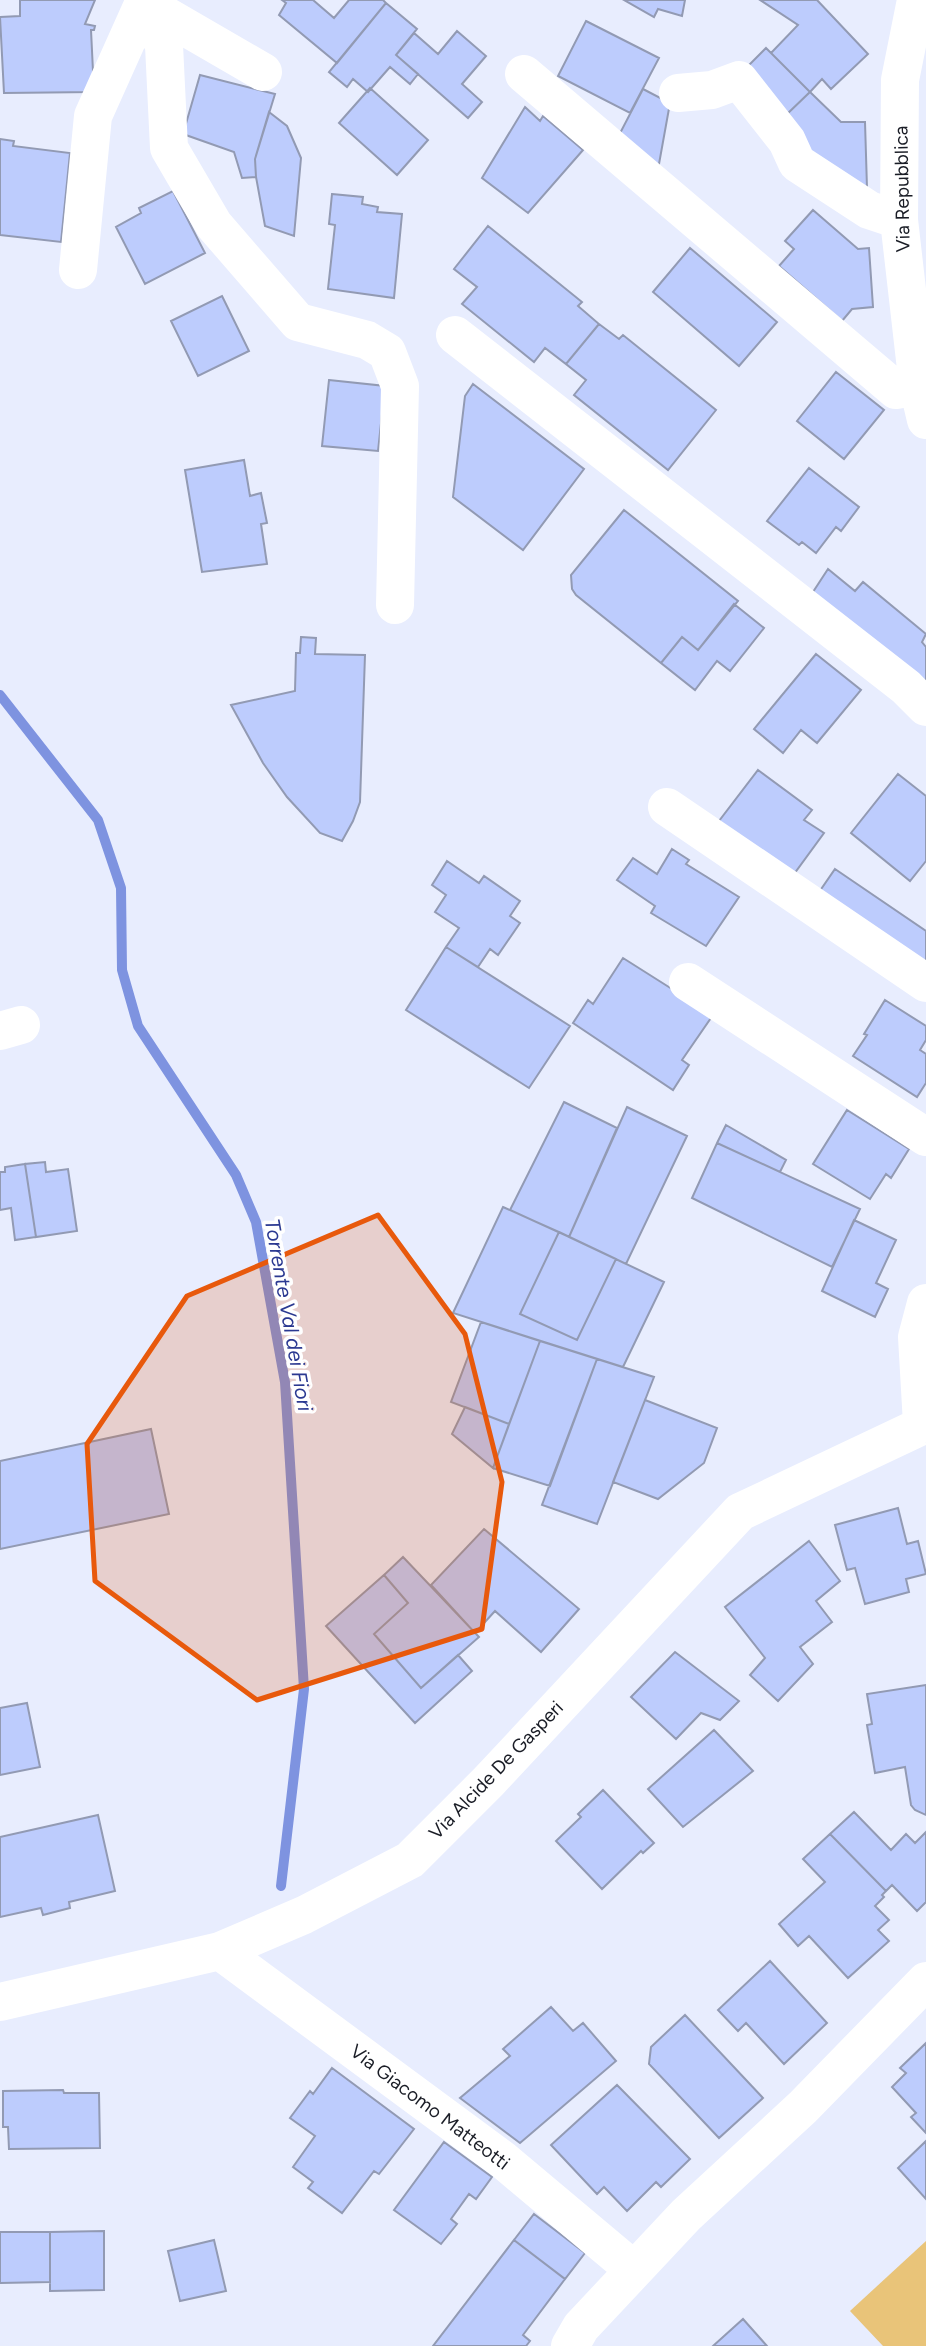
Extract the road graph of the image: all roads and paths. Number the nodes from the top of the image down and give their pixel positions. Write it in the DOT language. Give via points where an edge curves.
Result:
graph roads {
  1 [pos="915,0"];
  2 [pos="145,1"];
  3 [pos="262,72"];
  4 [pos="524,74"];
  5 [pos="913,87"];
  6 [pos="678,93"];
  7 [pos="899,220"];
  8 [pos="78,270"];
  9 [pos="455,335"];
  10 [pos="922,403"];
  11 [pos="395,605"];
  12 [pos="926,707"];
  13 [pos="667,807"];
  14 [pos="688,982"];
  15 [pos="926,983"];
  16 [pos="926,1137"];
  17 [pos="926,1303"];
  18 [pos="924,1424"];
  19 [pos="220,1951"];
  20 [pos="926,1981"];
  21 [pos="0,2002"];
  22 [pos="634,2270"];
  23 [pos="570,2346"];
  1 -- 5 [label="street, Via Repubblica"];
  2 -- 3 [label="street"];
  2 -- 8 [label="street" via="93,116"];
  2 -- 11 [label="street" via="164,45 169,148 214,225 298,323 367,340 387,352 400,386"];
  4 -- 10 [label="street" via="896,390"];
  5 -- 7 [label="street, Via Repubblica"];
  6 -- 7 [label="street" via="712,90 739,80 787,141 797,163 869,211"];
  7 -- 10 [label="street, Via Repubblica"];
  9 -- 12 [label="street"];
  13 -- 15 [label="street"];
  14 -- 16 [label="street"];
  17 -- 18 [label="street" via="917,1337"];
  18 -- 19 [label="street, Via Alcide De Gasperi" via="740,1512 410,1860"];
  19 -- 21 [label="street, Via Alcide De Gasperi"];
  19 -- 22 [label="street, Via Giacomo Matteotti" via="503,2160"];
  20 -- 22 [label="street"];
  22 -- 23 [label="street" via="581,2327"];
}
